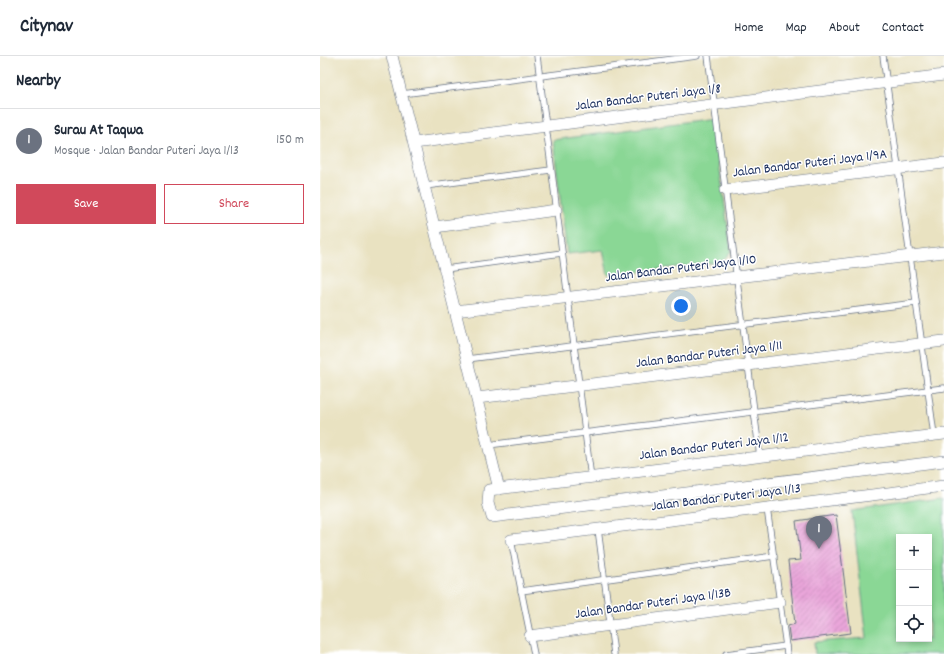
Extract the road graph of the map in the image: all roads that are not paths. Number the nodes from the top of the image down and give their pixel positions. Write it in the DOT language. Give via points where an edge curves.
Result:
graph roads {
  1 [pos="392,56"];
  2 [pos="537,56"];
  3 [pos="697,56"];
  4 [pos="708,56"];
  5 [pos="883,56"];
  6 [pos="944,75"];
  7 [pos="539,76"];
  8 [pos="887,83"];
  9 [pos="402,94"];
  10 [pos="714,104"];
  11 [pos="546,126"];
  12 [pos="414,143"];
  13 [pos="944,163"];
  14 [pos="898,169"];
  15 [pos="551,170"];
  16 [pos="425,186"];
  17 [pos="726,190"];
  18 [pos="556,210"];
  19 [pos="434,227"];
  20 [pos="944,252"];
  21 [pos="562,253"];
  22 [pos="910,256"];
  23 [pos="445,269"];
  24 [pos="737,277"];
  25 [pos="568,298"];
  26 [pos="916,303"];
  27 [pos="455,311"];
  28 [pos="743,324"];
  29 [pos="944,341"];
  30 [pos="922,344"];
  31 [pos="574,345"];
  32 [pos="467,359"];
  33 [pos="748,365"];
  34 [pos="579,386"];
  35 [pos="944,388"];
  36 [pos="928,390"];
  37 [pos="477,398"];
  38 [pos="754,412"];
  39 [pos="585,433"];
  40 [pos="939,434"];
  41 [pos="488,445"];
  42 [pos="760,457"];
  43 [pos="944,461"];
  44 [pos="591,478"];
  45 [pos="944,486"];
  46 [pos="494,490"];
  47 [pos="767,508"];
  48 [pos="598,529"];
  49 [pos="511,540"];
  50 [pos="774,556"];
  51 [pos="604,579"];
  52 [pos="521,591"];
  53 [pos="780,602"];
  54 [pos="610,625"];
  55 [pos="530,636"];
  56 [pos="786,646"];
  57 [pos="534,654"];
  58 [pos="614,654"];
  59 [pos="726,654"];
  60 [pos="787,654"];
  1 -- 9 [label="street"];
  2 -- 7 [label="lane"];
  3 -- 7 [label="lane"];
  4 -- 10 [label="lane"];
  5 -- 8 [label="lane"];
  6 -- 8 [label="street, Jalan Bandar Puteri Jaya 1/8"];
  7 -- 9 [label="lane"];
  7 -- 11 [label="lane"];
  8 -- 10 [label="street, Jalan Bandar Puteri Jaya 1/8"];
  8 -- 14 [label="lane"];
  9 -- 12 [label="street"];
  10 -- 11 [label="street, Jalan Bandar Puteri Jaya 1/8"];
  10 -- 17 [label="lane"];
  11 -- 12 [label="street, Jalan Bandar Puteri Jaya 1/8"];
  11 -- 15 [label="lane"];
  12 -- 16 [label="street"];
  13 -- 14 [label="street, Jalan Bandar Puteri Jaya 1/9A"];
  14 -- 17 [label="street, Jalan Bandar Puteri Jaya 1/9A"];
  14 -- 22 [label="lane"];
  15 -- 16 [label="lane"];
  15 -- 18 [label="lane"];
  16 -- 19 [label="street"];
  17 -- 24 [label="lane"];
  18 -- 19 [label="street"];
  18 -- 21 [label="lane"];
  19 -- 23 [label="street"];
  20 -- 22 [label="street, Jalan Bandar Puteri Jaya 1/10"];
  21 -- 23 [label="lane"];
  21 -- 25 [label="lane"];
  22 -- 24 [label="street, Jalan Bandar Puteri Jaya 1/10"];
  22 -- 26 [label="lane"];
  23 -- 27 [label="street"];
  24 -- 25 [label="street, Jalan Bandar Puteri Jaya 1/10"];
  24 -- 28 [label="lane"];
  25 -- 27 [label="street, Jalan Bandar Puteri Jaya 1/10"];
  25 -- 31 [label="lane"];
  26 -- 28 [label="lane"];
  26 -- 30 [label="lane"];
  27 -- 32 [label="street"];
  28 -- 31 [label="lane"];
  28 -- 33 [label="lane"];
  29 -- 30 [label="street, Jalan Bandar Puteri Jaya 1/11"];
  30 -- 33 [label="street, Jalan Bandar Puteri Jaya 1/11"];
  30 -- 36 [label="lane"];
  31 -- 32 [label="lane"];
  31 -- 34 [label="lane"];
  32 -- 37 [label="street"];
  33 -- 34 [label="street, Jalan Bandar Puteri Jaya 1/11"];
  33 -- 38 [label="lane"];
  34 -- 37 [label="street, Jalan Bandar Puteri Jaya 1/11"];
  34 -- 39 [label="lane"];
  35 -- 36 [label="lane"];
  36 -- 38 [label="lane"];
  36 -- 40 [label="lane"];
  37 -- 41 [label="street"];
  38 -- 39 [label="lane"];
  38 -- 42 [label="lane"];
  39 -- 41 [label="lane"];
  39 -- 44 [label="lane"];
  40 -- 42 [label="street, Jalan Bandar Puteri Jaya 1/12"];
  41 -- 46 [label="street"];
  42 -- 44 [label="street, Jalan Bandar Puteri Jaya 1/12"];
  43 -- 46 [label="street" via="492,517 488,503"];
  44 -- 46 [label="street, Jalan Bandar Puteri Jaya 1/12"];
  45 -- 47 [label="street, Jalan Bandar Puteri Jaya 1/13"];
  47 -- 48 [label="street, Jalan Bandar Puteri Jaya 1/13"];
  47 -- 50 [label="lane"];
  48 -- 49 [label="street, Jalan Bandar Puteri Jaya 1/13"];
  48 -- 51 [label="lane"];
  49 -- 52 [label="lane"];
  50 -- 51 [label="lane"];
  50 -- 53 [label="lane"];
  51 -- 52 [label="lane"];
  51 -- 54 [label="lane"];
  52 -- 55 [label="lane"];
  53 -- 54 [label="street, Jalan Bandar Puteri Jaya 1/13B"];
  53 -- 56 [label="lane"];
  54 -- 55 [label="street, Jalan Bandar Puteri Jaya 1/13B"];
  54 -- 58 [label="lane"];
  55 -- 57 [label="lane"];
  56 -- 59 [label="lane"];
  56 -- 60 [label="lane"];
}
